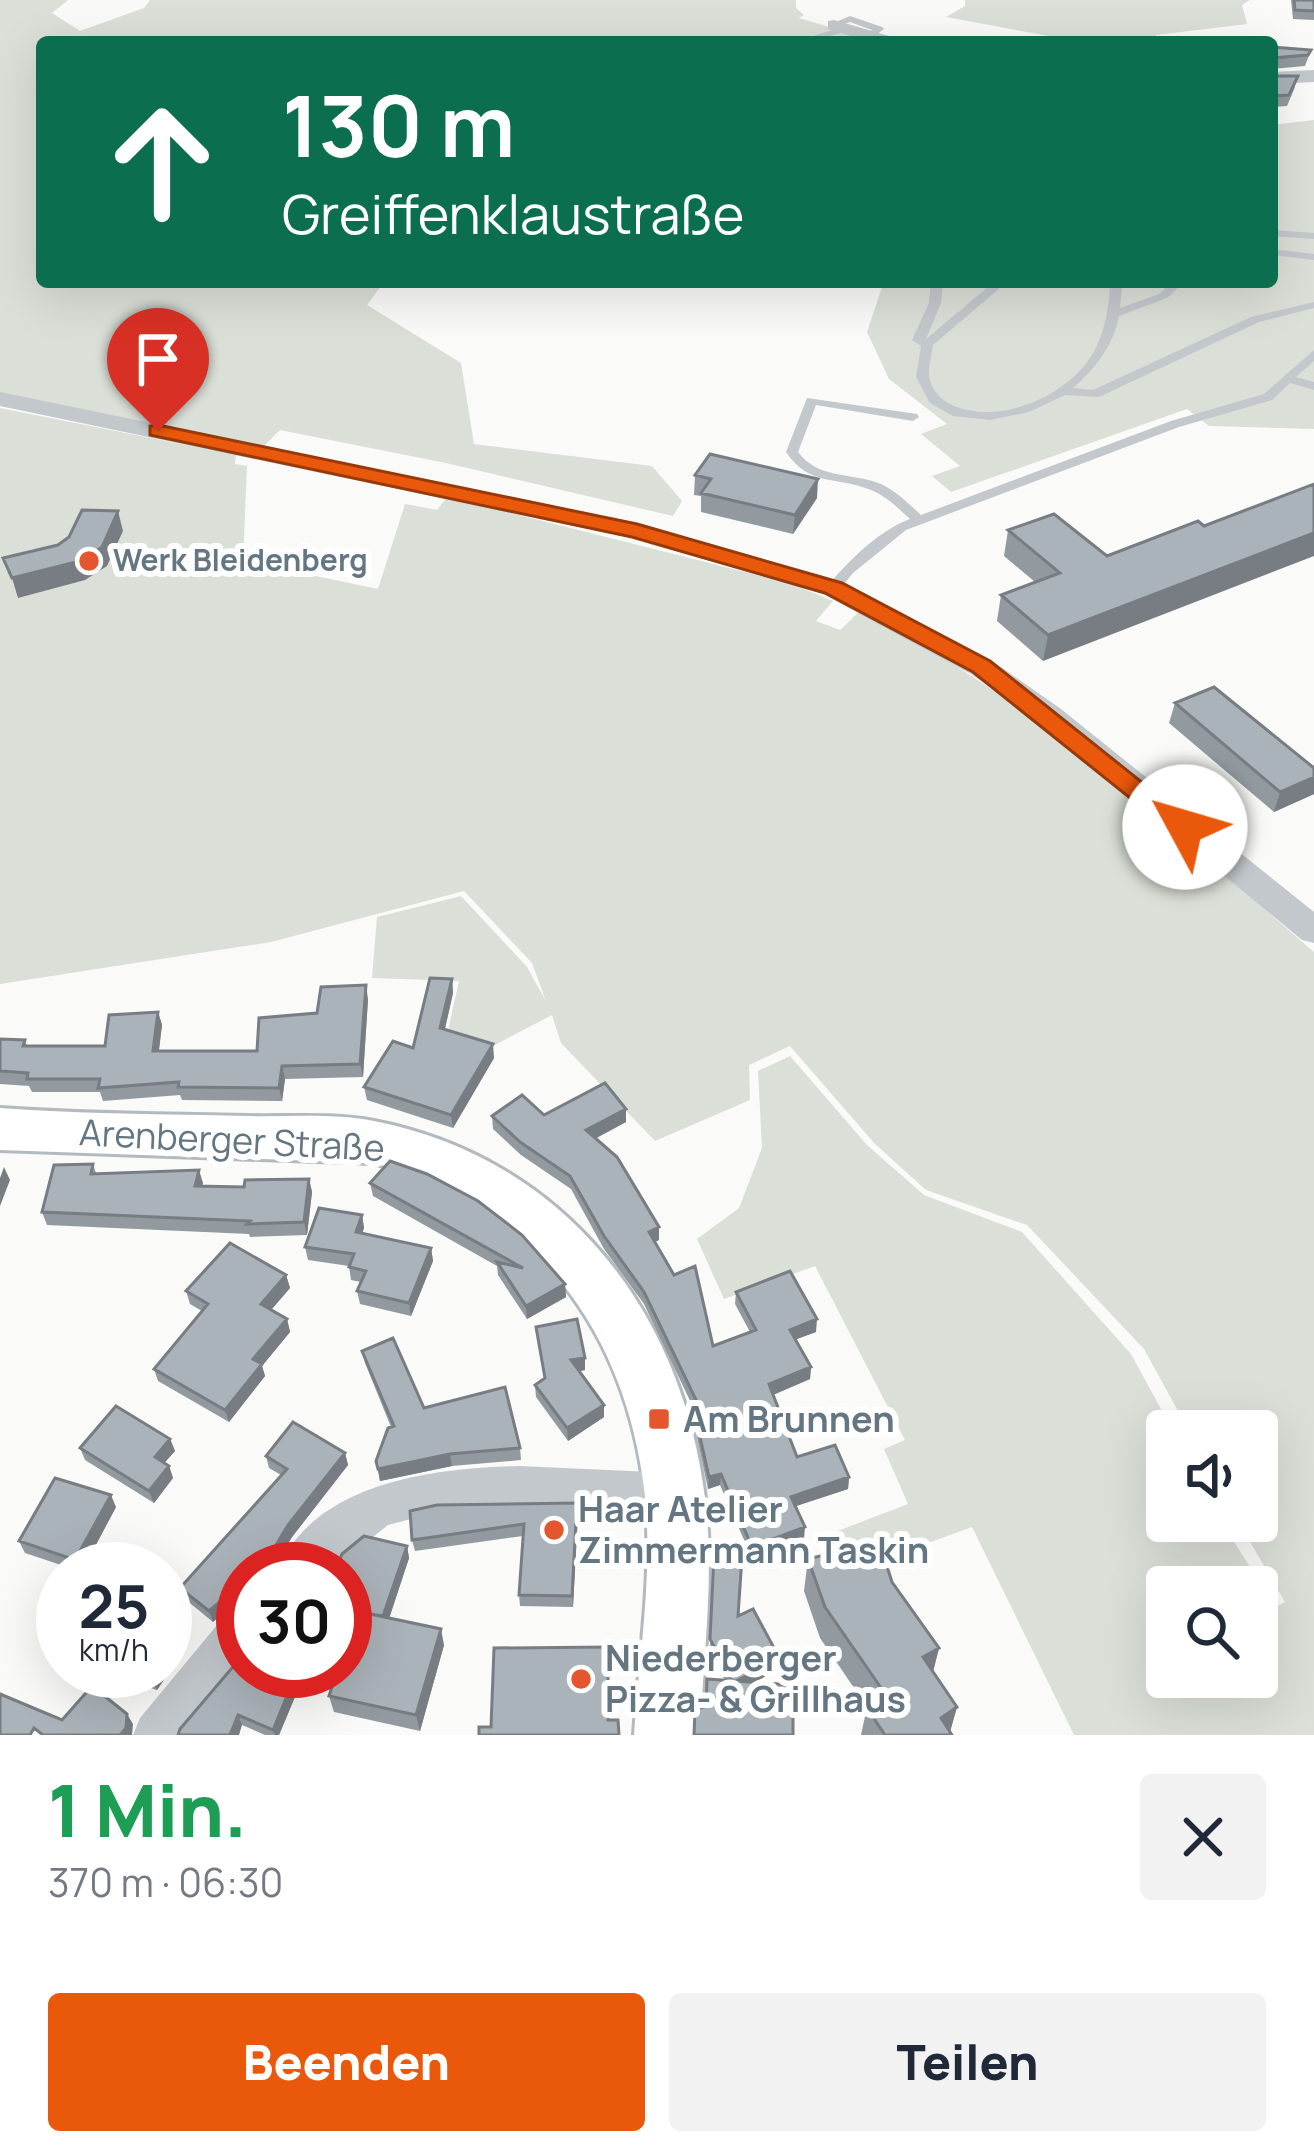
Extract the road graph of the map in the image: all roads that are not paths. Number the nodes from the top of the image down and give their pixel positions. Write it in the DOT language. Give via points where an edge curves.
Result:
graph roads {
  1 [pos="1314,76"];
  2 [pos="1278,79"];
  3 [pos="1278,233"];
  4 [pos="1314,236"];
  5 [pos="1278,253"];
  6 [pos="1314,257"];
  7 [pos="936,288"];
  8 [pos="994,288"];
  9 [pos="1116,288"];
  10 [pos="1172,288"];
  11 [pos="1314,305"];
  12 [pos="1112,314"];
  13 [pos="927,344"];
  14 [pos="1314,354"];
  15 [pos="1288,379"];
  16 [pos="1314,386"];
  17 [pos="1065,391"];
  18 [pos="0,399"];
  19 [pos="914,418"];
  20 [pos="918,519"];
  21 [pos="833,588"];
  22 [pos="1314,932"];
  23 [pos="0,1129"];
  24 [pos="675,1494"];
  25 [pos="329,1542"];
  26 [pos="216,1662"];
  27 [pos="157,1735"];
  28 [pos="668,1735"];
  1 -- 2 [label="street"];
  3 -- 4 [label="lane"];
  5 -- 6 [label="lane"];
  7 -- 13 [label="lane" via="918,340"];
  8 -- 13 [label="lane"];
  9 -- 12 [label="lane"];
  10 -- 12 [label="lane"];
  11 -- 17 [label="lane" via="1255,319 1095,394"];
  12 -- 17 [label="lane" via="1094,360"];
  13 -- 17 [label="lane" via="923,381 953,411 1006,415"];
  14 -- 15 [label="lane"];
  15 -- 16 [label="lane"];
  15 -- 20 [label="lane" via="1268,397"];
  18 -- 21 [label="street" via="637,531"];
  19 -- 20 [label="lane" via="812,400 791,452 817,475 883,490"];
  20 -- 21 [label="lane"];
  21 -- 22 [label="street" via="981,667 1050,716"];
  23 -- 24 [label="main road, Arenberger Straße" via="339,1138 410,1150 481,1178 565,1243 608,1303 652,1397"];
  24 -- 25 [label="street" via="442,1489 374,1508"];
  24 -- 28 [label="main road, Arenberger Straße"];
  26 -- 27 [label="street"];
}
